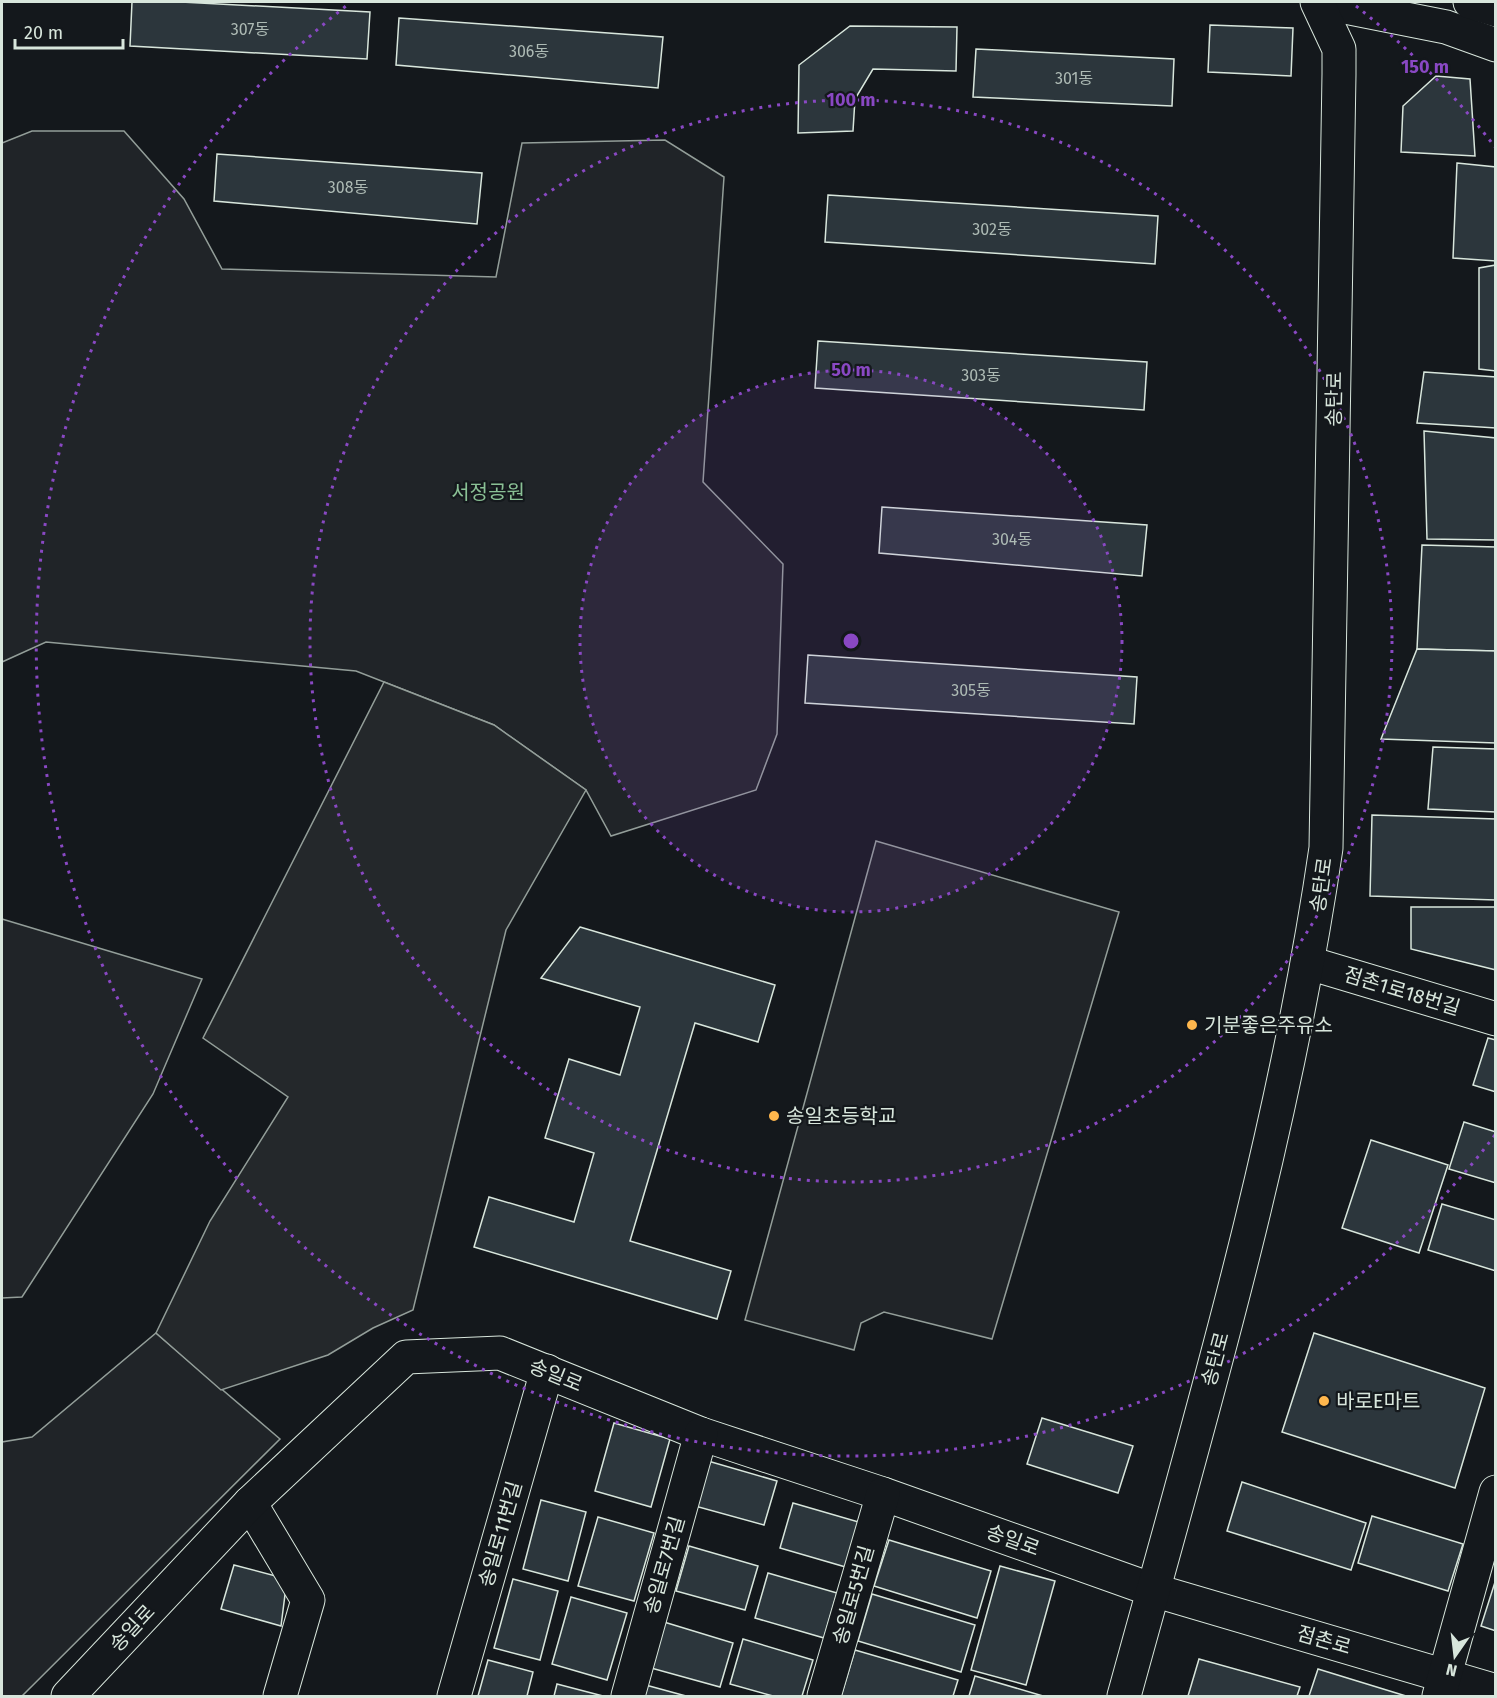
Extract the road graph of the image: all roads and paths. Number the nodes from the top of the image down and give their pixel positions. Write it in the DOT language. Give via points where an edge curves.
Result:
graph roads {
  1 [pos="1318,2"];
  2 [pos="1470,2"];
  3 [pos="1357,5"];
  4 [pos="1496,10"];
  5 [pos="1496,45"];
  6 [pos="1339,49"];
  7 [pos="1309,963"];
  8 [pos="1496,1019"];
  9 [pos="547,1371"];
  10 [pos="701,1434"];
  11 [pos="1496,1492"];
  12 [pos="883,1494"];
  13 [pos="250,1503"];
  14 [pos="1153,1590"];
  15 [pos="1442,1686"];
  16 [pos="1496,1691"];
  17 [pos="68,1696"];
  18 [pos="280,1696"];
  19 [pos="454,1696"];
  20 [pos="628,1696"];
  21 [pos="824,1696"];
  22 [pos="1124,1696"];
  1 -- 3 [label="street"];
  1 -- 6 [label="street, 송탄로"];
  2 -- 4 [label="street"];
  3 -- 5 [label="street" via="1446,27"];
  3 -- 6 [label="street, 송탄로"];
  6 -- 7 [label="street, 송탄로" via="1326,848"];
  7 -- 8 [label="street, 점촌1로18번길"];
  7 -- 14 [label="street, 송탄로" via="1266,1167"];
  9 -- 10 [label="street, 송일로"];
  9 -- 13 [label="street, 송일로" via="500,1353 406,1357"];
  9 -- 19 [label="street, 송일로11번길"];
  10 -- 12 [label="street, 송일로"];
  10 -- 20 [label="street, 송일로7번길"];
  11 -- 15 [label="street"];
  12 -- 14 [label="street, 송일로"];
  12 -- 21 [label="street, 송일로5번길"];
  13 -- 17 [label="street, 송일로"];
  13 -- 18 [label="street" via="308,1600"];
  14 -- 15 [label="street, 점촌로"];
  14 -- 22 [label="street, 송탄로"];
  15 -- 16 [label="street, 점촌로"];
}
